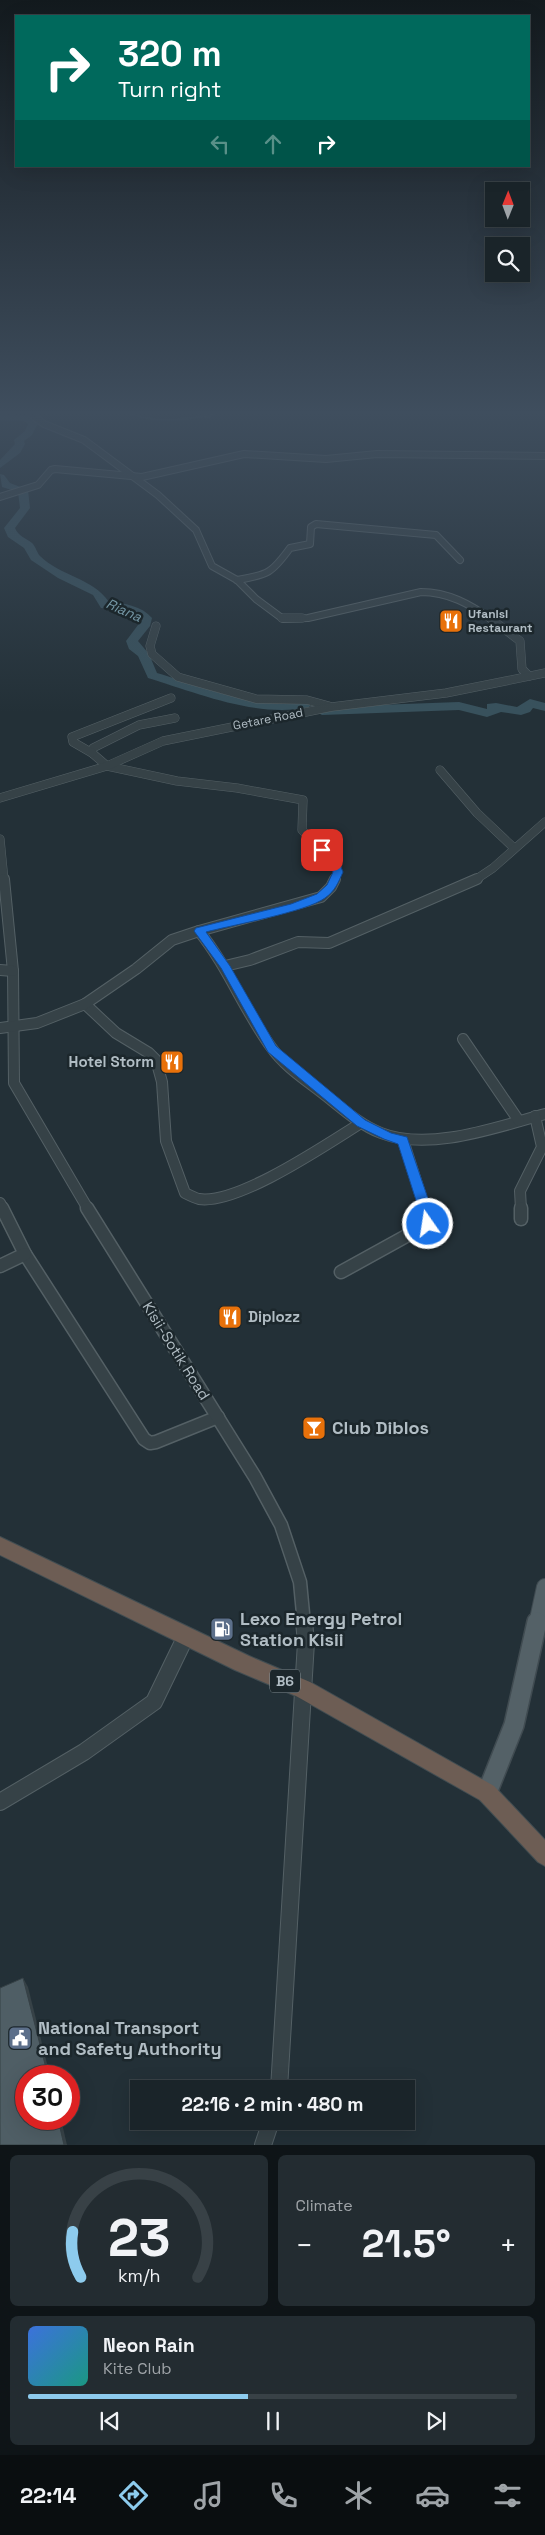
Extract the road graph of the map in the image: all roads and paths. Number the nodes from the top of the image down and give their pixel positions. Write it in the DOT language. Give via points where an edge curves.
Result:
graph roads {
  1 [pos="176,512"];
  2 [pos="460,560"];
  3 [pos="237,580"];
  4 [pos="156,626"];
  5 [pos="545,673"];
  6 [pos="529,676"];
  7 [pos="172,698"];
  8 [pos="331,707"];
  9 [pos="175,718"];
  10 [pos="92,754"];
  11 [pos="107,766"];
  12 [pos="440,770"];
  13 [pos="0,798"];
  14 [pos="545,822"];
  15 [pos="0,839"];
  16 [pos="514,848"];
  17 [pos="199,931"];
  18 [pos="225,966"];
  19 [pos="0,970"];
  20 [pos="13,972"];
  21 [pos="85,1004"];
  22 [pos="6,1027"];
  23 [pos="463,1039"];
  24 [pos="540,1115"];
  25 [pos="519,1121"];
  26 [pos="361,1123"];
  27 [pos="403,1140"];
  28 [pos="0,1203"];
  29 [pos="521,1219"];
  30 [pos="25,1254"];
  31 [pos="0,1266"];
  32 [pos="341,1272"];
  33 [pos="218,1417"];
  34 [pos="0,1546"];
  35 [pos="545,1587"];
  36 [pos="186,1636"];
  37 [pos="303,1689"];
  38 [pos="487,1793"];
  39 [pos="0,1802"];
  40 [pos="545,1856"];
  41 [pos="280,2080"];
  42 [pos="268,2130"];
  43 [pos="263,2145"];
  1 -- 3 [label="street" via="196,530 212,566"];
  2 -- 3 [label="street" via="436,535 316,524 311,527 310,544 290,548 275,569 257,577"];
  3 -- 6 [label="street" via="262,604 288,620 421,592 437,592 479,610 520,641 522,669"];
  4 -- 8 [label="street" via="150,646 152,654 178,677 256,699 307,700"];
  5 -- 6 [label="street, Getare Road"];
  6 -- 8 [label="street, Getare Road" via="446,693"];
  7 -- 10 [label="street" via="72,737 73,742"];
  8 -- 11 [label="street, Getare Road" via="163,742"];
  9 -- 10 [label="street" via="139,725 93,748"];
  10 -- 11 [label="street"];
  11 -- 13 [label="street, Getare Road"];
  11 -- 17 [label="street" via="304,802 302,830 337,867 331,887 310,902"];
  12 -- 16 [label="street" via="477,813"];
  14 -- 16 [label="street"];
  15 -- 20 [label="street, Kisii-Sotik Road"];
  16 -- 18 [label="street" via="473,882 329,944 298,942"];
  17 -- 18 [label="street"];
  17 -- 21 [label="street" via="172,940"];
  18 -- 26 [label="street" via="272,1049"];
  19 -- 20 [label="street"];
  20 -- 22 [label="street, Kisii-Sotik Road"];
  21 -- 22 [label="street" via="38,1023"];
  21 -- 26 [label="street" via="116,1033 150,1052 156,1060 162,1082 166,1140 190,1198 209,1198 254,1184 279,1173"];
  22 -- 33 [label="street, Kisii-Sotik Road" via="15,1063 14,1083 27,1109 108,1245"];
  23 -- 25 [label="street"];
  24 -- 25 [label="street"];
  24 -- 29 [label="street" via="542,1147 520,1191"];
  25 -- 27 [label="street" via="421,1141"];
  26 -- 27 [label="street"];
  27 -- 32 [label="street" via="428,1224"];
  28 -- 30 [label="street"];
  30 -- 31 [label="street"];
  30 -- 33 [label="street" via="144,1439 156,1442"];
  33 -- 37 [label="street, Kisii-Sotik Road" via="281,1525 293,1557 304,1610"];
  34 -- 36 [label="highway, B6"];
  35 -- 38 [label="main road" via="514,1725"];
  36 -- 37 [label="highway, B6"];
  36 -- 39 [label="street" via="154,1702 84,1752"];
  37 -- 38 [label="highway, B6"];
  37 -- 41 [label="street, Kisii-Sotik Road"];
  38 -- 40 [label="highway, B6"];
  42 -- 43 [label="street"];
}
